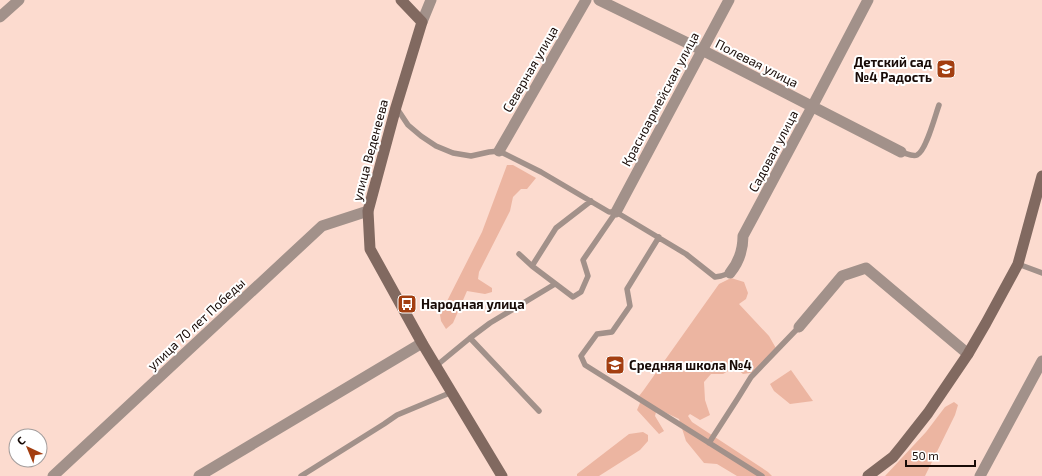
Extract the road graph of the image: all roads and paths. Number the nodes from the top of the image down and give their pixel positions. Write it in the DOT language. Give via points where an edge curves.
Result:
graph roads {
  1 [pos="19,0"];
  2 [pos="401,0"];
  3 [pos="431,0"];
  4 [pos="586,0"];
  5 [pos="599,0"];
  6 [pos="728,0"];
  7 [pos="868,0"];
  8 [pos="0,16"];
  9 [pos="422,22"];
  10 [pos="702,50"];
  11 [pos="939,106"];
  12 [pos="396,107"];
  13 [pos="812,107"];
  14 [pos="499,152"];
  15 [pos="901,152"];
  16 [pos="1042,176"];
  17 [pos="591,202"];
  18 [pos="368,210"];
  19 [pos="616,212"];
  20 [pos="659,237"];
  21 [pos="519,254"];
  22 [pos="1018,264"];
  23 [pos="532,266"];
  24 [pos="730,273"];
  25 [pos="1042,273"];
  26 [pos="555,284"];
  27 [pos="799,327"];
  28 [pos="470,338"];
  29 [pos="422,343"];
  30 [pos="968,354"];
  31 [pos="1042,361"];
  32 [pos="436,366"];
  33 [pos="452,392"];
  34 [pos="539,411"];
  35 [pos="709,443"];
  36 [pos="53,476"];
  37 [pos="199,476"];
  38 [pos="301,476"];
  39 [pos="502,476"];
  40 [pos="762,476"];
  41 [pos="868,476"];
  42 [pos="980,476"];
  1 -- 8 [label="street"];
  2 -- 9 [label="main road"];
  3 -- 9 [label="street"];
  4 -- 14 [label="street, Северная улица"];
  5 -- 10 [label="street, Полевая улица"];
  6 -- 10 [label="street, Красноармейская улица"];
  7 -- 13 [label="street, Садовая улица"];
  9 -- 12 [label="main road, улица Веденеева"];
  10 -- 13 [label="street, Полевая улица"];
  10 -- 19 [label="street, Красноармейская улица"];
  11 -- 15 [label="lane" via="923,149 911,155"];
  12 -- 14 [label="lane" via="408,124 436,146 453,153 471,156"];
  12 -- 18 [label="main road, улица Веденеева"];
  13 -- 15 [label="street, Полевая улица"];
  13 -- 24 [label="street, Садовая улица" via="743,236 740,256"];
  14 -- 17 [label="lane" via="540,172"];
  16 -- 22 [label="main road"];
  17 -- 19 [label="lane" via="610,212"];
  17 -- 23 [label="lane" via="556,228"];
  18 -- 29 [label="main road, улица Веденеева" via="370,249"];
  18 -- 36 [label="street, улица 70 лет Победы" via="322,226"];
  19 -- 20 [label="lane"];
  19 -- 26 [label="lane" via="583,260 588,276 581,292 573,297"];
  20 -- 24 [label="lane" via="715,276"];
  20 -- 35 [label="lane" via="627,289 630,306 612,332 597,334 581,356 585,365"];
  21 -- 23 [label="lane"];
  22 -- 25 [label="lane"];
  22 -- 30 [label="main road"];
  23 -- 26 [label="lane"];
  26 -- 28 [label="lane"];
  27 -- 30 [label="street" via="842,276 866,268"];
  27 -- 35 [label="lane" via="751,377"];
  28 -- 32 [label="lane"];
  28 -- 34 [label="lane"];
  29 -- 32 [label="main road, улица Веденеева"];
  29 -- 37 [label="street"];
  30 -- 41 [label="main road" via="928,413 893,457"];
  31 -- 42 [label="street"];
  32 -- 33 [label="main road, улица Веденеева"];
  33 -- 38 [label="lane" via="397,414"];
  33 -- 39 [label="main road, улица Веденеева"];
  35 -- 40 [label="lane"];
}
